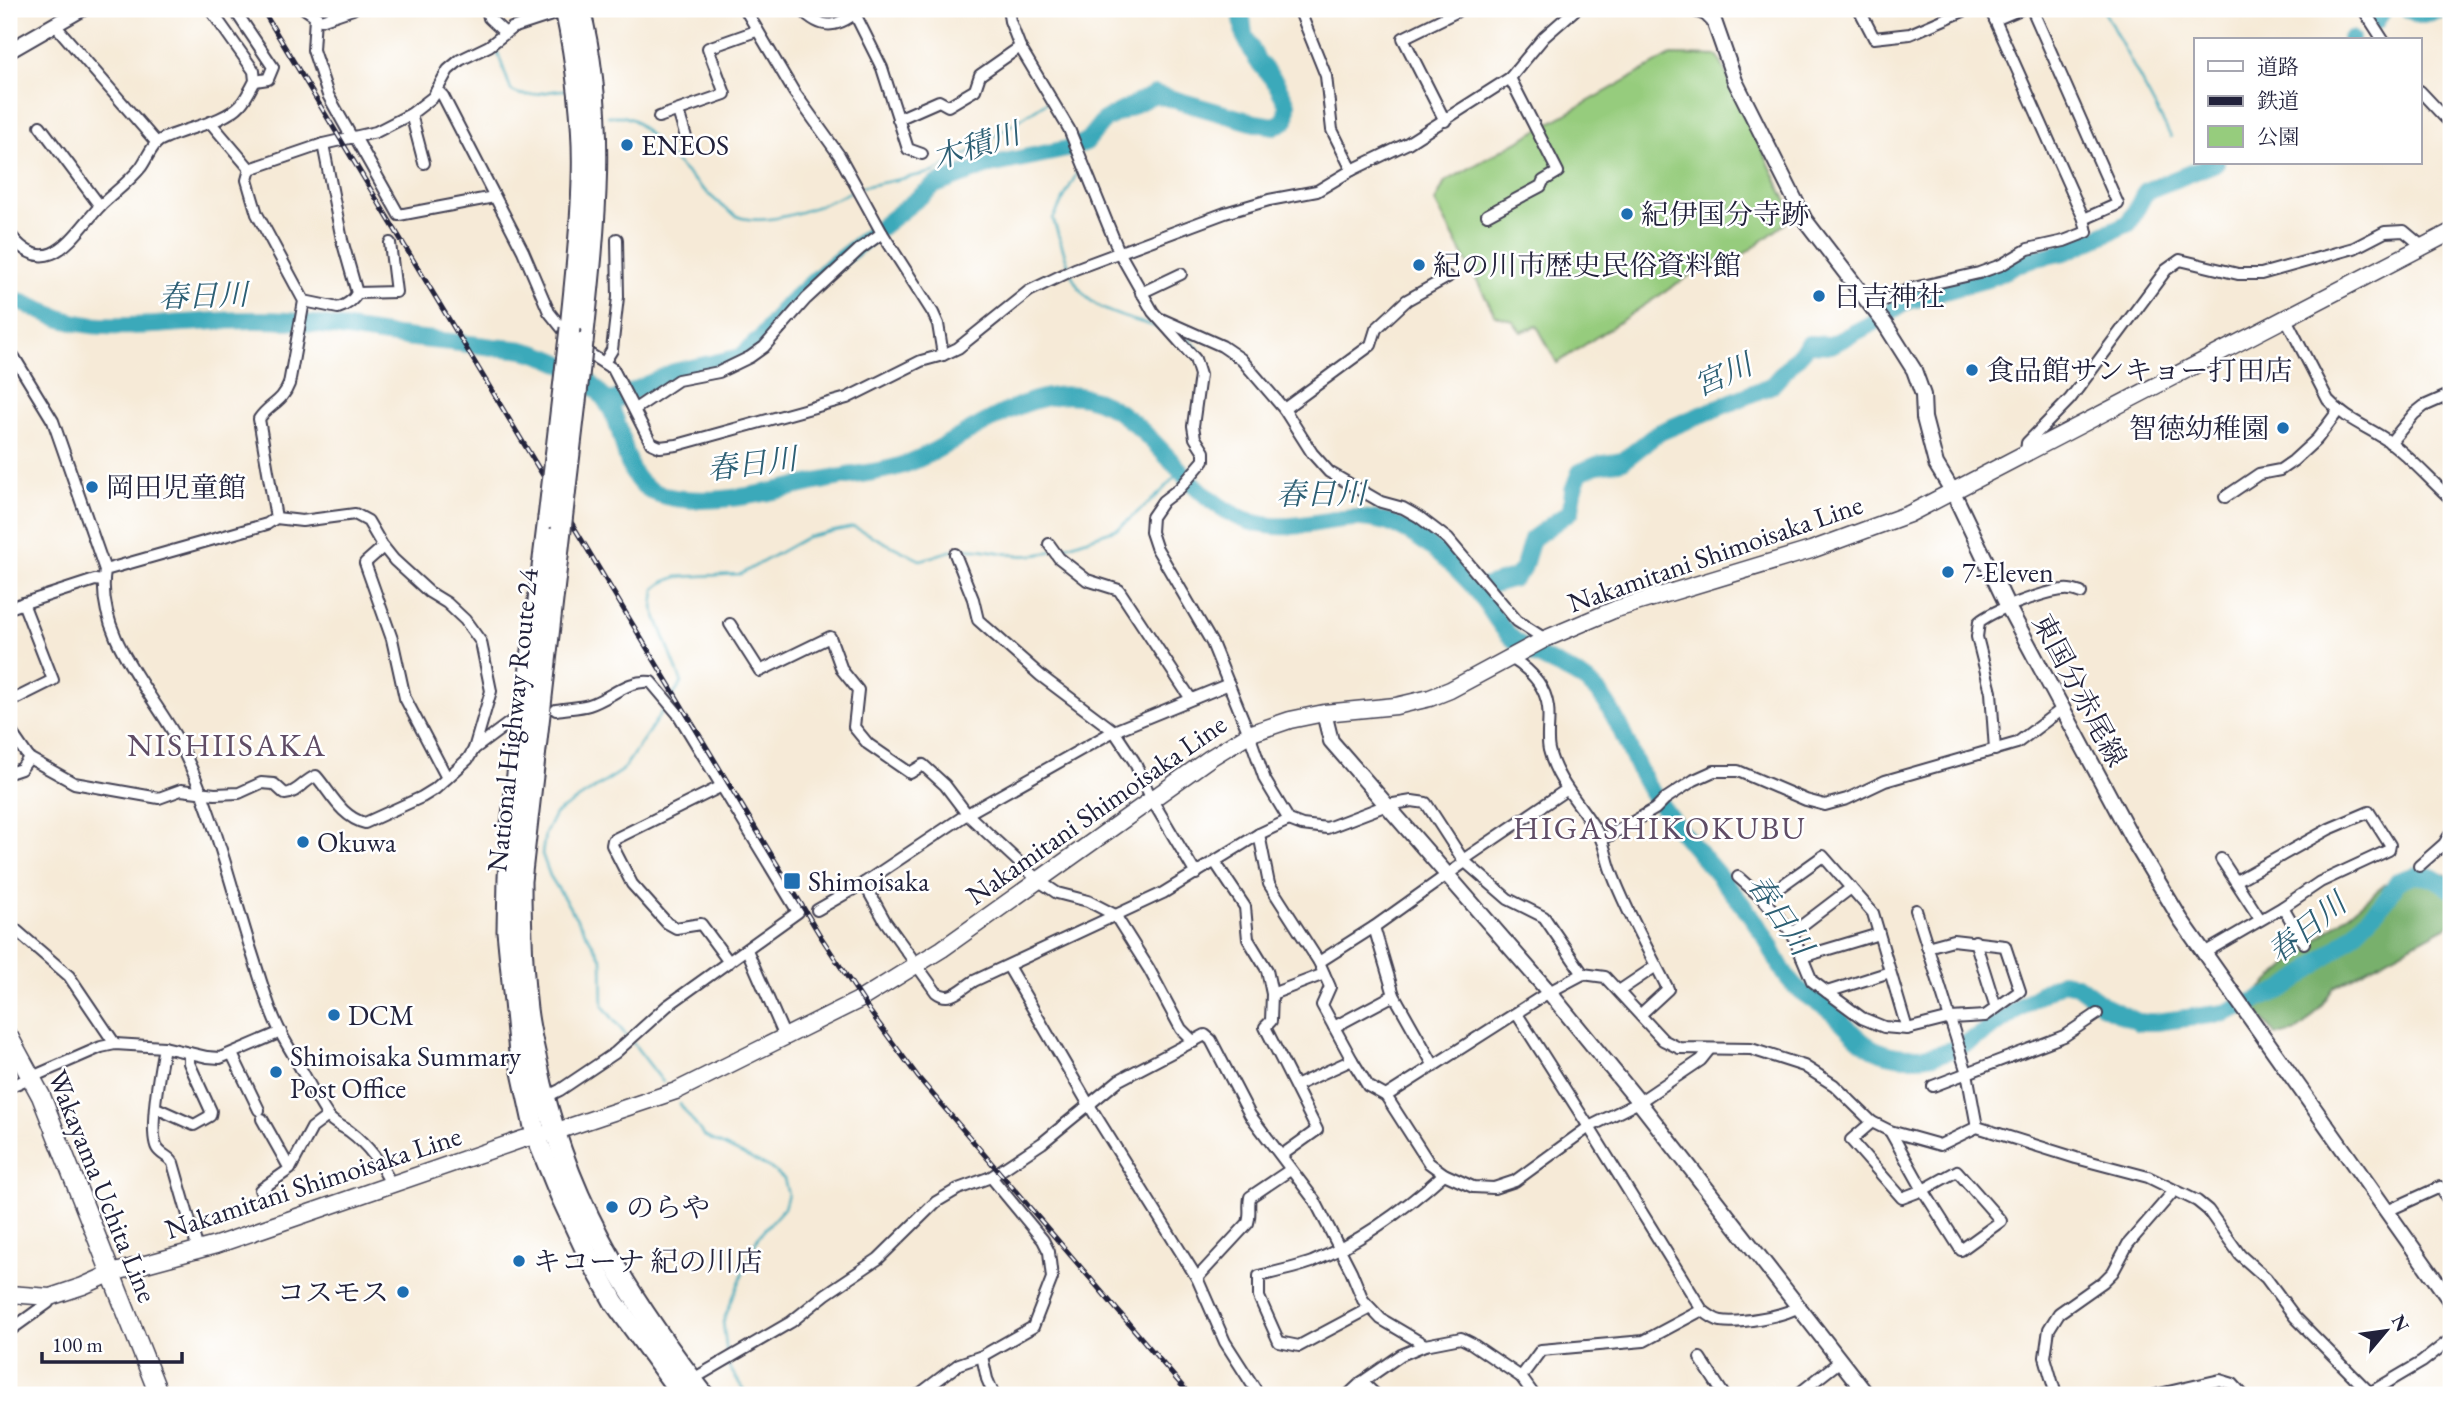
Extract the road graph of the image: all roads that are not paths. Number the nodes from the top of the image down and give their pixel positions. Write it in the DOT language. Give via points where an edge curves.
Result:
graph roads {
  1 [pos="82,9"];
  2 [pos="210,9"];
  3 [pos="234,9"];
  4 [pos="305,9"];
  5 [pos="354,9"];
  6 [pos="570,9"];
  7 [pos="745,9"];
  8 [pos="801,9"];
  9 [pos="1008,9"];
  10 [pos="1299,9"];
  11 [pos="1576,9"];
  12 [pos="1695,9"];
  13 [pos="1859,9"];
  14 [pos="1968,9"];
  15 [pos="2021,9"];
  16 [pos="2032,9"];
  17 [pos="2363,9"];
  18 [pos="859,11"];
  19 [pos="1456,12"];
  20 [pos="1993,14"];
  21 [pos="314,17"];
  22 [pos="495,24"];
  23 [pos="55,25"];
  24 [pos="756,31"];
  25 [pos="2382,38"];
  26 [pos="1020,47"];
  27 [pos="9,51"];
  28 [pos="1510,78"];
  29 [pos="255,81"];
  30 [pos="437,90"];
  31 [pos="2422,93"];
  32 [pos="678,111"];
  33 [pos="411,114"];
  34 [pos="659,117"];
  35 [pos="898,119"];
  36 [pos="1445,121"];
  37 [pos="210,122"];
  38 [pos="2451,124"];
  39 [pos="40,126"];
  40 [pos="354,138"];
  41 [pos="156,142"];
  42 [pos="323,144"];
  43 [pos="689,147"];
  44 [pos="922,154"];
  45 [pos="424,163"];
  46 [pos="250,169"];
  47 [pos="1352,170"];
  48 [pos="494,197"];
  49 [pos="100,206"];
  50 [pos="1488,215"];
  51 [pos="2084,219"];
  52 [pos="2451,232"];
  53 [pos="9,233"];
  54 [pos="882,233"];
  55 [pos="617,239"];
  56 [pos="390,243"];
  57 [pos="2423,247"];
  58 [pos="1119,252"];
  59 [pos="1181,274"];
  60 [pos="1448,277"];
  61 [pos="356,293"];
  62 [pos="1141,293"];
  63 [pos="304,304"];
  64 [pos="1877,315"];
  65 [pos="2285,317"];
  66 [pos="1161,319"];
  67 [pos="9,353"];
  68 [pos="943,355"];
  69 [pos="604,363"];
  70 [pos="2451,391"];
  71 [pos="635,409"];
  72 [pos="1284,410"];
  73 [pos="2338,411"];
  74 [pos="2390,443"];
  75 [pos="2026,453"];
  76 [pos="1953,492"];
  77 [pos="2225,497"];
  78 [pos="2451,499"];
  79 [pos="276,518"];
  80 [pos="555,524"];
  81 [pos="1049,544"];
  82 [pos="383,547"];
  83 [pos="955,554"];
  84 [pos="104,575"];
  85 [pos="2081,593"];
  86 [pos="23,603"];
  87 [pos="2008,607"];
  88 [pos="9,608"];
  89 [pos="730,624"];
  90 [pos="1542,641"];
  91 [pos="1512,657"];
  92 [pos="1229,684"];
  93 [pos="1191,699"];
  94 [pos="9,702"];
  95 [pos="2062,709"];
  96 [pos="556,710"];
  97 [pos="1324,713"];
  98 [pos="509,723"];
  99 [pos="9,729"];
  100 [pos="1114,731"];
  101 [pos="1249,734"];
  102 [pos="474,749"];
  103 [pos="1995,750"];
  104 [pos="29,758"];
  105 [pos="9,772"];
  106 [pos="447,778"];
  107 [pos="720,787"];
  108 [pos="1566,790"];
  109 [pos="200,793"];
  110 [pos="1152,800"];
  111 [pos="1387,805"];
  112 [pos="967,814"];
  113 [pos="1289,820"];
  114 [pos="2451,833"];
  115 [pos="1259,834"];
  116 [pos="1602,840"];
  117 [pos="2221,859"];
  118 [pos="1464,861"];
  119 [pos="1215,862"];
  120 [pos="2419,866"];
  121 [pos="1196,874"];
  122 [pos="1447,875"];
  123 [pos="1738,877"];
  124 [pos="1040,881"];
  125 [pos="2236,881"];
  126 [pos="864,883"];
  127 [pos="1851,888"];
  128 [pos="1763,899"];
  129 [pos="2283,907"];
  130 [pos="817,909"];
  131 [pos="1916,910"];
  132 [pos="1115,915"];
  133 [pos="2260,919"];
  134 [pos="9,924"];
  135 [pos="1374,927"];
  136 [pos="1792,933"];
  137 [pos="1879,934"];
  138 [pos="1975,941"];
  139 [pos="2304,943"];
  140 [pos="1927,947"];
  141 [pos="747,950"];
  142 [pos="2204,953"];
  143 [pos="1802,957"];
  144 [pos="729,962"];
  145 [pos="1319,962"];
  146 [pos="917,966"];
  147 [pos="1008,966"];
  148 [pos="1656,966"];
  149 [pos="1890,972"];
  150 [pos="1324,974"];
  151 [pos="1583,974"];
  152 [pos="1619,991"];
  153 [pos="1549,992"];
  154 [pos="1827,992"];
  155 [pos="1272,994"];
  156 [pos="1394,995"];
  157 [pos="1996,1008"];
  158 [pos="1517,1014"];
  159 [pos="1641,1014"];
  160 [pos="2097,1014"];
  161 [pos="1951,1022"];
  162 [pos="1334,1027"];
  163 [pos="1907,1029"];
  164 [pos="281,1032"];
  165 [pos="9,1037"];
  166 [pos="785,1037"];
  167 [pos="1194,1042"];
  168 [pos="115,1044"];
  169 [pos="164,1047"];
  170 [pos="1709,1050"];
  171 [pos="189,1053"];
  172 [pos="232,1054"];
  173 [pos="1352,1060"];
  174 [pos="1434,1066"];
  175 [pos="1967,1073"];
  176 [pos="30,1076"];
  177 [pos="1297,1086"];
  178 [pos="1933,1086"];
  179 [pos="9,1087"];
  180 [pos="1386,1096"];
  181 [pos="544,1098"];
  182 [pos="1639,1102"];
  183 [pos="1089,1105"];
  184 [pos="156,1108"];
  185 [pos="328,1116"];
  186 [pos="1872,1122"];
  187 [pos="1589,1127"];
  188 [pos="1977,1127"];
  189 [pos="1890,1131"];
  190 [pos="545,1134"];
  191 [pos="1282,1155"];
  192 [pos="290,1169"];
  193 [pos="1290,1170"];
  194 [pos="1444,1174"];
  195 [pos="990,1177"];
  196 [pos="391,1184"];
  197 [pos="260,1190"];
  198 [pos="1923,1190"];
  199 [pos="2174,1191"];
  200 [pos="2449,1197"];
  201 [pos="2387,1211"];
  202 [pos="1340,1247"];
  203 [pos="198,1250"];
  204 [pos="113,1273"];
  205 [pos="1197,1278"];
  206 [pos="9,1293"];
  207 [pos="50,1297"];
  208 [pos="2451,1302"];
  209 [pos="1798,1307"];
  210 [pos="1370,1308"];
  211 [pos="1702,1310"];
  212 [pos="9,1331"];
  213 [pos="2451,1339"];
  214 [pos="1425,1345"];
  215 [pos="982,1356"];
  216 [pos="1700,1358"];
  217 [pos="1839,1362"];
  218 [pos="1521,1377"];
  219 [pos="1362,1382"];
  220 [pos="687,1392"];
  221 [pos="2369,1394"];
  222 [pos="159,1395"];
  223 [pos="918,1395"];
  224 [pos="994,1395"];
  225 [pos="1259,1395"];
  226 [pos="1348,1395"];
  227 [pos="1376,1395"];
  228 [pos="1534,1395"];
  229 [pos="1724,1395"];
  230 [pos="1797,1395"];
  231 [pos="1867,1395"];
  232 [pos="2056,1395"];
  233 [pos="2155,1395"];
  234 [pos="2243,1395"];
  1 -- 23 [label="street"];
  2 -- 29 [label="street" via="254,71"];
  3 -- 29 [label="street" via="273,67 268,79"];
  4 -- 21 [label="street"];
  5 -- 21 [label="street" via="321,20"];
  6 -- 22 [label="street"];
  6 -- 80 [label="highway, National Highway Route 24, bridge" via="583,176 576,335"];
  7 -- 24 [label="street"];
  8 -- 18 [label="street" via="811,19 833,26"];
  9 -- 26 [label="street"];
  10 -- 47 [label="street" via="1326,76 1332,130"];
  11 -- 28 [label="street" via="1544,37"];
  12 -- 64 [label="street, 東国分赤尾線" via="1714,21 1735,81 1805,220"];
  13 -- 14 [label="street" via="1874,38 1910,34"];
  15 -- 20 [label="street"];
  16 -- 51 [label="street" via="2118,204"];
  17 -- 25 [label="street"];
  18 -- 35 [label="street"];
  19 -- 36 [label="street" via="1403,38"];
  20 -- 51 [label="street"];
  21 -- 40 [label="street" via="313,50 328,95"];
  22 -- 30 [label="street" via="488,46 448,70"];
  23 -- 27 [label="street"];
  23 -- 41 [label="street"];
  24 -- 32 [label="street" via="708,48 724,94"];
  24 -- 54 [label="street" via="839,155"];
  26 -- 35 [label="street" via="980,75 975,90 948,106 939,100"];
  26 -- 58 [label="street" via="1069,129"];
  28 -- 36 [label="street"];
  28 -- 50 [label="street" via="1558,172"];
  29 -- 37 [label="street" via="240,105"];
  30 -- 33 [label="street"];
  30 -- 48 [label="street"];
  31 -- 38 [label="street"];
  32 -- 34 [label="street"];
  32 -- 43 [label="street"];
  33 -- 40 [label="street"];
  33 -- 45 [label="street"];
  35 -- 44 [label="street" via="908,149"];
  36 -- 47 [label="street"];
  37 -- 41 [label="street"];
  37 -- 46 [label="street"];
  39 -- 49 [label="street"];
  40 -- 42 [label="street"];
  40 -- 48 [label="street" via="399,215"];
  41 -- 49 [label="street" via="141,168"];
  42 -- 46 [label="street"];
  42 -- 61 [label="street"];
  46 -- 63 [label="street" via="247,180 257,214"];
  47 -- 58 [label="street" via="1317,191 1225,213"];
  48 -- 69 [label="street" via="549,312 582,350"];
  49 -- 53 [label="street" via="68,245 53,254 29,252"];
  51 -- 64 [label="street" via="2087,232 2028,249 1979,273 1909,289"];
  52 -- 57 [label="main road, Nakamitani Shimoisaka Line"];
  54 -- 68 [label="street" via="933,313"];
  54 -- 71 [label="street" via="806,299 750,357 719,372 678,380"];
  55 -- 69 [label="street" via="618,297 612,350"];
  56 -- 61 [label="street" via="396,292"];
  57 -- 65 [label="main road, Nakamitani Shimoisaka Line"];
  57 -- 75 [label="street" via="2404,231 2385,232 2354,248 2261,274 2238,274 2180,260 2166,271 2070,399 2027,443"];
  58 -- 62 [label="street"];
  58 -- 68 [label="street" via="1029,292"];
  59 -- 62 [label="street"];
  60 -- 72 [label="street" via="1407,300 1376,329 1371,345"];
  61 -- 63 [label="street" via="338,308"];
  62 -- 66 [label="street"];
  63 -- 79 [label="street" via="285,396 259,419"];
  64 -- 76 [label="street, 東国分赤尾線" via="1914,370 1936,464"];
  65 -- 73 [label="street"];
  65 -- 75 [label="main road, Nakamitani Shimoisaka Line"];
  66 -- 72 [label="street" via="1241,359"];
  66 -- 92 [label="street" via="1195,359 1200,375 1192,426 1204,460 1163,501 1152,517 1151,532 1213,643"];
  67 -- 84 [label="street" via="53,421"];
  68 -- 71 [label="street" via="921,361 847,398 677,445 651,443"];
  69 -- 71 [label="street" via="618,376"];
  70 -- 74 [label="street" via="2449,396 2424,405"];
  72 -- 90 [label="street" via="1329,472 1381,502 1419,517 1448,540 1517,621"];
  73 -- 74 [label="street"];
  73 -- 77 [label="street" via="2293,461 2280,470 2259,474"];
  74 -- 78 [label="street"];
  75 -- 76 [label="main road, Nakamitani Shimoisaka Line"];
  76 -- 87 [label="street, 東国分赤尾線"];
  76 -- 90 [label="main road, Nakamitani Shimoisaka Line" via="1866,531 1616,609"];
  79 -- 82 [label="street" via="302,521 355,514 368,521"];
  79 -- 84 [label="street"];
  80 -- 181 [label="highway, National Highway Route 24" via="521,881 527,1011"];
  80 -- 190 [label="highway, National Highway Route 24" via="511,824 507,931 520,1063"];
  81 -- 93 [label="street" via="1087,580 1119,590"];
  82 -- 102 [label="street" via="465,620 481,642 491,691"];
  82 -- 106 [label="street" via="365,563 392,639 405,698"];
  83 -- 100 [label="street" via="978,620 1041,676"];
  84 -- 86 [label="street"];
  84 -- 109 [label="street" via="117,641 175,735"];
  85 -- 87 [label="street" via="2062,590"];
  86 -- 88 [label="street"];
  86 -- 94 [label="street" via="52,680"];
  87 -- 95 [label="street, 東国分赤尾線"];
  87 -- 103 [label="street" via="1986,616 1977,629 1992,692"];
  89 -- 112 [label="street" via="760,671 830,637 842,670 858,690 854,727 868,744 910,773 923,765"];
  90 -- 91 [label="main road, Nakamitani Shimoisaka Line"];
  91 -- 97 [label="main road, Nakamitani Shimoisaka Line" via="1430,698"];
  91 -- 108 [label="street" via="1538,680 1548,705 1548,748"];
  92 -- 93 [label="street"];
  92 -- 101 [label="street"];
  93 -- 100 [label="street"];
  95 -- 103 [label="street" via="2017,743"];
  95 -- 142 [label="street, 東国分赤尾線" via="2133,840"];
  96 -- 107 [label="street" via="590,704 642,680 651,682 678,714"];
  97 -- 101 [label="main road, Nakamitani Shimoisaka Line"];
  97 -- 111 [label="street" via="1331,741"];
  98 -- 102 [label="street"];
  99 -- 104 [label="street"];
  100 -- 110 [label="street"];
  100 -- 112 [label="street"];
  101 -- 110 [label="main road, Nakamitani Shimoisaka Line"];
  101 -- 113 [label="street" via="1265,780"];
  102 -- 106 [label="street"];
  103 -- 116 [label="street" via="1885,780 1847,799 1825,804 1738,771 1714,771"];
  104 -- 105 [label="street" via="22,768"];
  104 -- 109 [label="street" via="74,783 113,791 159,798 181,790"];
  106 -- 109 [label="street" via="422,797 365,823 342,810 316,776 294,793 285,794 274,785 261,783 240,793"];
  107 -- 141 [label="street" via="798,912"];
  107 -- 144 [label="street" via="613,840 612,845 632,884 667,923 676,928 701,924"];
  108 -- 116 [label="street"];
  108 -- 118 [label="street"];
  109 -- 164 [label="street"];
  110 -- 121 [label="street"];
  110 -- 124 [label="main road, Nakamitani Shimoisaka Line"];
  111 -- 113 [label="street" via="1327,828"];
  111 -- 118 [label="street" via="1426,803"];
  111 -- 122 [label="street"];
  112 -- 124 [label="street"];
  112 -- 126 [label="street"];
  113 -- 115 [label="street"];
  114 -- 120 [label="street"];
  115 -- 119 [label="street"];
  115 -- 145 [label="street" via="1269,884"];
  116 -- 148 [label="street" via="1611,873"];
  117 -- 125 [label="street"];
  118 -- 122 [label="street"];
  118 -- 151 [label="street" via="1508,899 1544,917"];
  119 -- 121 [label="street"];
  119 -- 155 [label="street" via="1245,907 1248,939 1267,970"];
  121 -- 132 [label="street"];
  122 -- 135 [label="street"];
  122 -- 153 [label="street"];
  123 -- 128 [label="street"];
  124 -- 132 [label="street" via="1057,893 1088,901"];
  124 -- 146 [label="main road, Nakamitani Shimoisaka Line"];
  125 -- 129 [label="street" via="2369,812 2389,850 2320,882"];
  125 -- 133 [label="street"];
  126 -- 130 [label="street"];
  126 -- 146 [label="street"];
  127 -- 128 [label="street" via="1823,856"];
  127 -- 136 [label="street"];
  127 -- 137 [label="street" via="1873,913"];
  128 -- 136 [label="street"];
  129 -- 133 [label="street"];
  129 -- 139 [label="street"];
  131 -- 140 [label="street"];
  132 -- 147 [label="street"];
  132 -- 167 [label="street" via="1181,1029"];
  133 -- 142 [label="street"];
  134 -- 168 [label="street" via="69,976"];
  135 -- 145 [label="street"];
  135 -- 156 [label="street"];
  136 -- 143 [label="street"];
  137 -- 143 [label="street"];
  137 -- 149 [label="street"];
  138 -- 140 [label="street" via="1953,940"];
  138 -- 157 [label="street"];
  138 -- 157 [label="street" via="2005,946 2020,991"];
  140 -- 161 [label="street"];
  141 -- 144 [label="street"];
  141 -- 166 [label="street"];
  142 -- 201 [label="street, 東国分赤尾線"];
  143 -- 154 [label="street" via="1812,981"];
  144 -- 181 [label="street" via="667,1006 631,1040"];
  145 -- 150 [label="street"];
  146 -- 147 [label="street" via="936,992 949,997"];
  146 -- 166 [label="main road, Nakamitani Shimoisaka Line"];
  147 -- 183 [label="street"];
  148 -- 152 [label="street"];
  148 -- 159 [label="street" via="1668,989"];
  149 -- 154 [label="street"];
  149 -- 163 [label="street"];
  150 -- 155 [label="street"];
  150 -- 162 [label="street" via="1331,987 1322,1005"];
  151 -- 152 [label="street" via="1605,977"];
  151 -- 153 [label="street"];
  152 -- 159 [label="street"];
  153 -- 158 [label="street"];
  153 -- 182 [label="street"];
  154 -- 163 [label="street" via="1862,1018 1884,1027"];
  155 -- 177 [label="street" via="1271,1021 1265,1027"];
  156 -- 162 [label="street"];
  156 -- 174 [label="street"];
  157 -- 161 [label="street" via="1985,1016"];
  158 -- 174 [label="street"];
  158 -- 187 [label="street"];
  159 -- 170 [label="street" via="1663,1040 1679,1048"];
  160 -- 175 [label="street" via="2064,1036"];
  161 -- 163 [label="street"];
  161 -- 175 [label="street"];
  162 -- 173 [label="street"];
  164 -- 172 [label="street"];
  164 -- 185 [label="street"];
  165 -- 176 [label="main road, Wakayama Uchita Line"];
  166 -- 190 [label="main road, Nakamitani Shimoisaka Line" via="676,1091"];
  167 -- 183 [label="street" via="1119,1080"];
  167 -- 191 [label="street" via="1205,1035 1211,1040 1250,1115"];
  168 -- 169 [label="street"];
  168 -- 176 [label="street"];
  169 -- 171 [label="street"];
  169 -- 184 [label="street"];
  170 -- 182 [label="street"];
  170 -- 186 [label="street" via="1751,1049 1804,1066 1834,1085"];
  171 -- 172 [label="street" via="220,1058"];
  171 -- 184 [label="street" via="210,1116 194,1125"];
  172 -- 192 [label="street"];
  173 -- 177 [label="street"];
  173 -- 180 [label="street" via="1368,1086"];
  174 -- 180 [label="street"];
  175 -- 178 [label="street"];
  175 -- 188 [label="street"];
  176 -- 179 [label="street"];
  176 -- 204 [label="main road, Wakayama Uchita Line"];
  177 -- 191 [label="street" via="1317,1130"];
  180 -- 194 [label="street" via="1429,1163"];
  181 -- 190 [label="highway, National Highway Route 24"];
  182 -- 187 [label="street"];
  182 -- 209 [label="street"];
  183 -- 195 [label="street"];
  183 -- 205 [label="street"];
  184 -- 203 [label="street" via="154,1141 173,1163"];
  185 -- 192 [label="street" via="307,1134"];
  185 -- 196 [label="street" via="365,1143"];
  186 -- 189 [label="street"];
  186 -- 198 [label="street" via="1851,1140 1902,1198"];
  187 -- 194 [label="street" via="1506,1186 1473,1187"];
  187 -- 211 [label="street"];
  188 -- 189 [label="street" via="1940,1144"];
  188 -- 199 [label="street" via="2148,1177"];
  189 -- 198 [label="street"];
  190 -- 196 [label="main road, Nakamitani Shimoisaka Line"];
  190 -- 220 [label="highway, National Highway Route 24" via="560,1195 614,1302"];
  191 -- 193 [label="street"];
  192 -- 197 [label="street"];
  193 -- 202 [label="street" via="1315,1200"];
  193 -- 205 [label="street" via="1251,1198 1248,1223"];
  194 -- 202 [label="street" via="1411,1203"];
  195 -- 215 [label="street" via="1043,1240 1052,1278 1033,1327"];
  195 -- 220 [label="street" via="936,1202 878,1259 791,1322 700,1376"];
  196 -- 203 [label="main road, Nakamitani Shimoisaka Line"];
  198 -- 198 [label="street" via="1957,1171 2001,1221 1961,1250"];
  199 -- 221 [label="street" via="2208,1210 2240,1255"];
  199 -- 232 [label="street" via="2128,1244 2113,1272 2059,1313 2049,1329 2045,1357"];
  200 -- 201 [label="street" via="2440,1187"];
  201 -- 208 [label="street, 東国分赤尾線"];
  202 -- 210 [label="street"];
  202 -- 210 [label="street" via="1311,1262 1259,1276 1259,1297 1279,1342 1299,1346"];
  203 -- 204 [label="main road, Nakamitani Shimoisaka Line"];
  204 -- 207 [label="main road, Nakamitani Shimoisaka Line"];
  204 -- 222 [label="main road, Wakayama Uchita Line"];
  205 -- 225 [label="street" via="1225,1342"];
  206 -- 207 [label="main road"];
  207 -- 212 [label="street"];
  209 -- 211 [label="street" via="1747,1320 1720,1321"];
  209 -- 217 [label="street"];
  210 -- 214 [label="street"];
  211 -- 218 [label="street" via="1644,1341 1541,1350"];
  213 -- 221 [label="street"];
  214 -- 218 [label="street" via="1461,1338"];
  214 -- 219 [label="street" via="1401,1355"];
  215 -- 223 [label="street" via="959,1364"];
  215 -- 224 [label="street"];
  216 -- 229 [label="street"];
  217 -- 230 [label="street"];
  217 -- 231 [label="street"];
  218 -- 228 [label="street"];
  219 -- 226 [label="street"];
  219 -- 227 [label="street"];
  233 -- 234 [label="street" via="2220,1380 2233,1384"];
}
